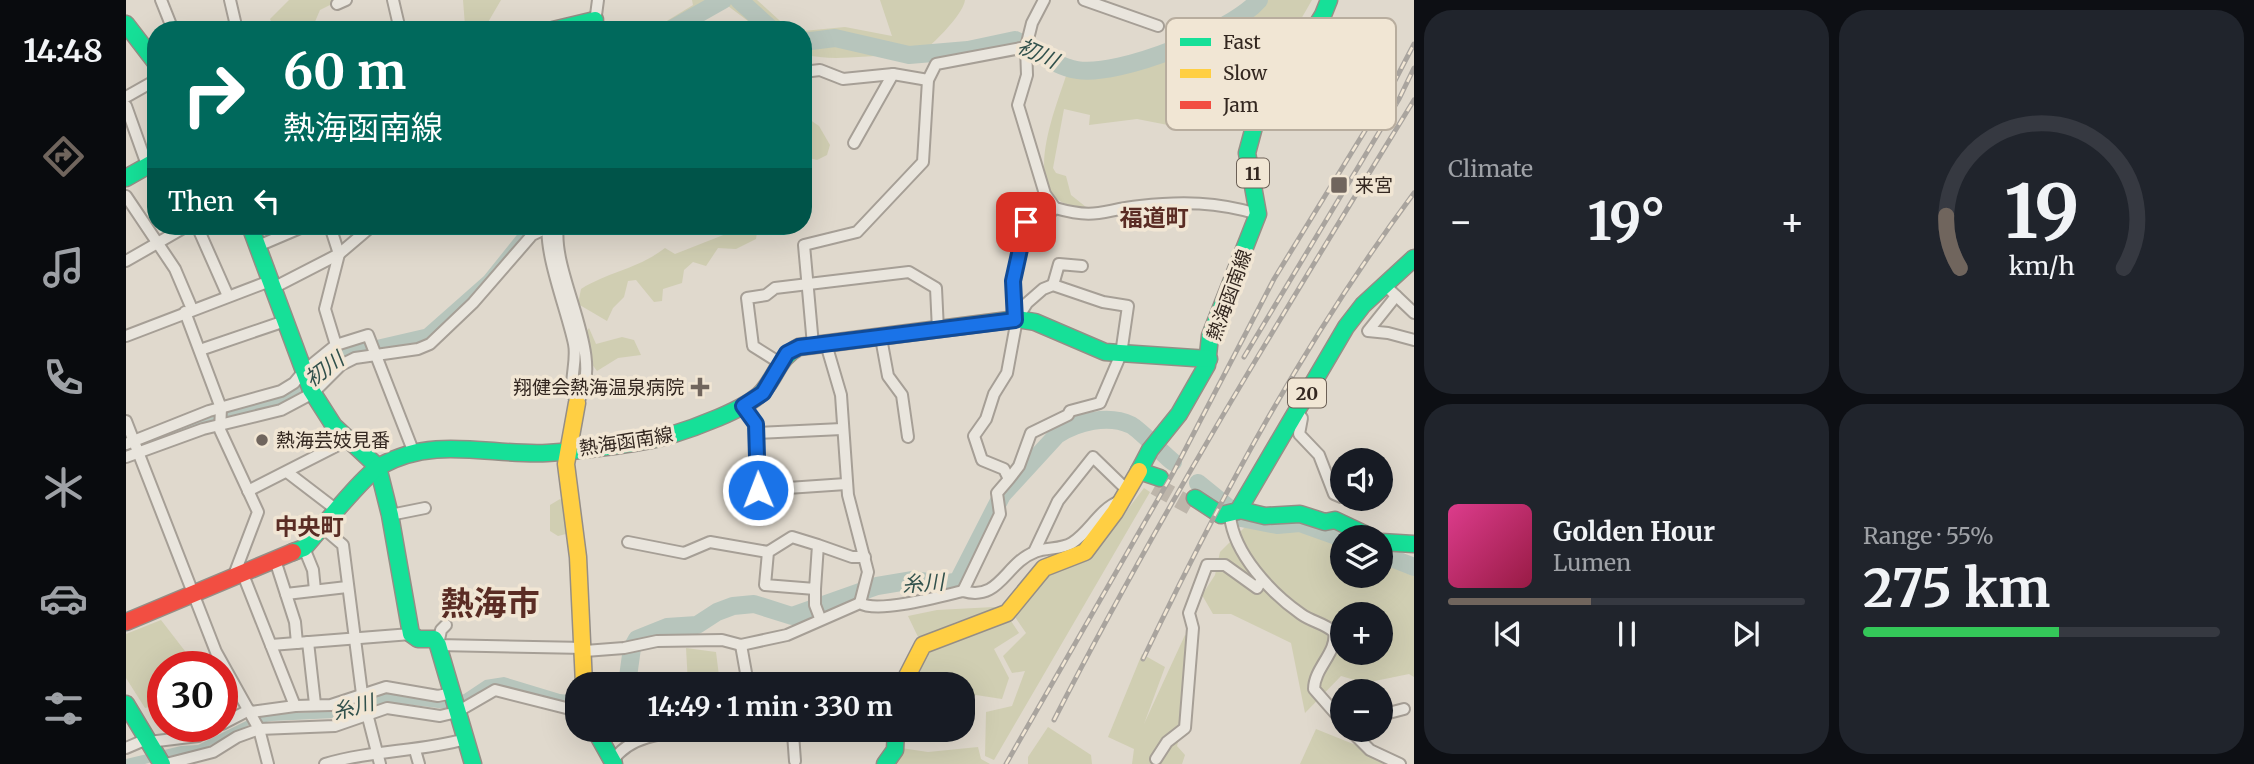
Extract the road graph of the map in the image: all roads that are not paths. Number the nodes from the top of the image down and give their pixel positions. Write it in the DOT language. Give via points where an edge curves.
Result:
graph roads {
  1 [pos="161,0"];
  2 [pos="230,0"];
  3 [pos="393,0"];
  4 [pos="598,0"];
  5 [pos="1044,0"];
  6 [pos="1084,0"];
  7 [pos="1329,0"];
  8 [pos="1321,18"];
  9 [pos="169,21"];
  10 [pos="235,21"];
  11 [pos="399,21"];
  12 [pos="595,21"];
  13 [pos="1158,26"];
  14 [pos="130,36"];
  15 [pos="1026,47"];
  16 [pos="147,53"];
  17 [pos="812,71"];
  18 [pos="893,75"];
  19 [pos="928,80"];
  20 [pos="147,85"];
  21 [pos="126,97"];
  22 [pos="126,106"];
  23 [pos="1253,130"];
  24 [pos="854,143"];
  25 [pos="147,152"];
  26 [pos="147,166"];
  27 [pos="126,178"];
  28 [pos="126,196"];
  29 [pos="1055,208"];
  30 [pos="1258,214"];
  31 [pos="147,226"];
  32 [pos="154,235"];
  33 [pos="170,235"];
  34 [pos="201,235"];
  35 [pos="254,235"];
  36 [pos="284,235"];
  37 [pos="333,235"];
  38 [pos="361,235"];
  39 [pos="532,235"];
  40 [pos="554,235"];
  41 [pos="158,241"];
  42 [pos="258,246"];
  43 [pos="339,254"];
  44 [pos="1414,258"];
  45 [pos="126,261"];
  46 [pos="1082,266"];
  47 [pos="272,284"];
  48 [pos="806,285"];
  49 [pos="1053,285"];
  50 [pos="1391,290"];
  51 [pos="228,296"];
  52 [pos="188,310"];
  53 [pos="1414,313"];
  54 [pos="1016,319"];
  55 [pos="285,321"];
  56 [pos="939,330"];
  57 [pos="126,335"];
  58 [pos="881,338"];
  59 [pos="1414,340"];
  60 [pos="337,345"];
  61 [pos="819,345"];
  62 [pos="200,350"];
  63 [pos="1121,354"];
  64 [pos="376,356"];
  65 [pos="1209,359"];
  66 [pos="780,363"];
  67 [pos="309,382"];
  68 [pos="578,403"];
  69 [pos="743,406"];
  70 [pos="221,408"];
  71 [pos="1296,410"];
  72 [pos="126,421"];
  73 [pos="219,425"];
  74 [pos="842,429"];
  75 [pos="757,433"];
  76 [pos="908,438"];
  77 [pos="348,440"];
  78 [pos="130,442"];
  79 [pos="569,450"];
  80 [pos="139,453"];
  81 [pos="414,453"];
  82 [pos="126,457"];
  83 [pos="378,467"];
  84 [pos="1139,471"];
  85 [pos="287,472"];
  86 [pos="1009,479"];
  87 [pos="1158,482"];
  88 [pos="846,484"];
  89 [pos="1330,484"];
  90 [pos="248,491"];
  91 [pos="1123,495"];
  92 [pos="1197,504"];
  93 [pos="425,508"];
  94 [pos="338,511"];
  95 [pos="1235,513"];
  96 [pos="390,515"];
  97 [pos="1346,525"];
  98 [pos="323,528"];
  99 [pos="628,542"];
  100 [pos="1393,543"];
  101 [pos="1414,544"];
  102 [pos="818,545"];
  103 [pos="304,548"];
  104 [pos="768,552"];
  105 [pos="1034,552"];
  106 [pos="865,557"];
  107 [pos="275,560"];
  108 [pos="238,574"];
  109 [pos="1261,581"];
  110 [pos="347,587"];
  111 [pos="815,589"];
  112 [pos="315,590"];
  113 [pos="963,591"];
  114 [pos="192,593"];
  115 [pos="286,594"];
  116 [pos="861,595"];
  117 [pos="820,618"];
  118 [pos="126,622"];
  119 [pos="446,625"];
  120 [pos="411,634"];
  121 [pos="353,638"];
  122 [pos="302,642"];
  123 [pos="271,645"];
  124 [pos="438,645"];
  125 [pos="741,645"];
  126 [pos="585,650"];
  127 [pos="584,672"];
  128 [pos="746,672"];
  129 [pos="909,672"];
  130 [pos="454,702"];
  131 [pos="315,704"];
  132 [pos="364,704"];
  133 [pos="126,705"];
  134 [pos="295,706"];
  135 [pos="565,707"];
  136 [pos="1330,708"];
  137 [pos="1404,709"];
  138 [pos="250,711"];
  139 [pos="1393,712"];
  140 [pos="238,717"];
  141 [pos="259,729"];
  142 [pos="466,738"];
  143 [pos="183,742"];
  144 [pos="601,742"];
  145 [pos="637,742"];
  146 [pos="794,742"];
  147 [pos="895,742"];
  148 [pos="1364,742"];
  149 [pos="126,748"];
  150 [pos="415,750"];
  151 [pos="376,752"];
  152 [pos="156,753"];
  153 [pos="1156,759"];
  154 [pos="348,761"];
  155 [pos="795,761"];
  156 [pos="611,763"];
  157 [pos="268,764"];
  158 [pos="324,764"];
  159 [pos="380,764"];
  160 [pos="419,764"];
  161 [pos="473,764"];
  162 [pos="885,764"];
  163 [pos="1400,764"];
  1 -- 9 [label="street"];
  2 -- 10 [label="street"];
  3 -- 11 [label="street"];
  4 -- 12 [label="street"];
  5 -- 15 [label="street"];
  6 -- 13 [label="street"];
  7 -- 8 [label="main road, 熱海函南線 / 11"];
  14 -- 16 [label="main road"];
  15 -- 19 [label="street" via="936,64"];
  15 -- 29 [label="street" via="1027,75 1018,105 1045,194"];
  17 -- 18 [label="street" via="843,79"];
  18 -- 19 [label="street"];
  18 -- 24 [label="street"];
  19 -- 48 [label="street" via="923,162 857,232 804,245"];
  20 -- 21 [label="street"];
  22 -- 25 [label="street"];
  23 -- 30 [label="main road, 熱海函南線 / 11" via="1247,153"];
  26 -- 27 [label="main road"];
  28 -- 31 [label="street"];
  29 -- 30 [label="street" via="1091,216 1136,206 1197,202"];
  29 -- 54 [label="street" via="1032,218 1023,230 1013,281"];
  30 -- 65 [label="main road, 熱海函南線 / 11" via="1210,335"];
  32 -- 41 [label="street"];
  33 -- 41 [label="street"];
  34 -- 51 [label="street"];
  35 -- 42 [label="main road"];
  36 -- 42 [label="street"];
  37 -- 43 [label="street"];
  38 -- 43 [label="street"];
  39 -- 64 [label="street" via="430,344"];
  40 -- 68 [label="street" via="583,335 583,395"];
  41 -- 45 [label="street"];
  41 -- 52 [label="street" via="182,284"];
  42 -- 47 [label="main road"];
  43 -- 47 [label="street"];
  43 -- 60 [label="street" via="325,309"];
  44 -- 50 [label="main road, 20"];
  46 -- 49 [label="street" via="1059,264"];
  47 -- 51 [label="street"];
  47 -- 55 [label="main road"];
  48 -- 56 [label="street" via="909,272 936,288"];
  48 -- 61 [label="street"];
  48 -- 66 [label="street" via="775,288 766,295 747,298 753,345"];
  49 -- 54 [label="street" via="1027,303"];
  49 -- 63 [label="street" via="1128,306"];
  50 -- 53 [label="street"];
  50 -- 59 [label="street" via="1368,331"];
  50 -- 71 [label="main road, 20" via="1346,327"];
  51 -- 52 [label="street"];
  52 -- 57 [label="street"];
  52 -- 62 [label="street"];
  54 -- 56 [label="main road, 熱海函南線"];
  54 -- 63 [label="main road, 熱海函南線"];
  54 -- 86 [label="street" via="1007,373 974,436 982,460 1004,469"];
  55 -- 62 [label="street"];
  55 -- 67 [label="main road"];
  56 -- 58 [label="main road, 熱海函南線"];
  58 -- 61 [label="main road, 熱海函南線"];
  58 -- 76 [label="street" via="888,376 902,395"];
  60 -- 64 [label="street" via="368,335"];
  60 -- 67 [label="street"];
  61 -- 66 [label="main road, 熱海函南線" via="787,353"];
  61 -- 74 [label="street" via="841,395"];
  62 -- 70 [label="street"];
  63 -- 65 [label="main road, 熱海函南線"];
  63 -- 86 [label="street" via="1100,403 1070,411 1031,433"];
  64 -- 67 [label="street" via="355,358"];
  64 -- 81 [label="street"];
  65 -- 84 [label="main road" via="1179,414"];
  66 -- 69 [label="main road, 熱海函南線" via="763,393"];
  67 -- 70 [label="street"];
  67 -- 73 [label="street" via="281,410"];
  67 -- 77 [label="main road" via="334,426"];
  68 -- 79 [label="main road"];
  69 -- 75 [label="street"];
  69 -- 79 [label="main road, 熱海函南線" via="667,436"];
  70 -- 73 [label="street"];
  70 -- 78 [label="street"];
  71 -- 89 [label="street" via="1302,418 1299,433 1319,455"];
  71 -- 95 [label="main road, 20"];
  72 -- 78 [label="street"];
  73 -- 80 [label="street"];
  73 -- 90 [label="street"];
  74 -- 75 [label="street"];
  74 -- 88 [label="street"];
  75 -- 88 [label="street" via="758,490"];
  77 -- 83 [label="main road"];
  77 -- 85 [label="street"];
  78 -- 80 [label="street"];
  79 -- 81 [label="main road, 熱海函南線" via="545,453 485,448"];
  79 -- 126 [label="main road" via="567,485 575,522"];
  80 -- 82 [label="street"];
  80 -- 114 [label="street"];
  81 -- 83 [label="main road, 熱海函南線"];
  83 -- 94 [label="main road, 熱海函南線"];
  83 -- 96 [label="main road"];
  84 -- 87 [label="main road"];
  84 -- 91 [label="main road"];
  85 -- 90 [label="street"];
  85 -- 94 [label="street"];
  86 -- 113 [label="street" via="997,493 1000,514"];
  88 -- 106 [label="street"];
  90 -- 108 [label="street" via="258,512"];
  91 -- 105 [label="street" via="1106,506 1069,546"];
  91 -- 105 [label="street" via="1093,457 1058,501"];
  91 -- 129 [label="main road" via="1085,552 1044,568 1007,612 923,645"];
  92 -- 95 [label="main road"];
  93 -- 96 [label="street"];
  94 -- 98 [label="main road, 熱海函南線"];
  95 -- 97 [label="main road" via="1300,513"];
  95 -- 109 [label="street" via="1232,530"];
  96 -- 120 [label="main road"];
  98 -- 103 [label="main road, 熱海函南線"];
  98 -- 110 [label="street" via="343,544"];
  99 -- 104 [label="street" via="684,552 710,542"];
  100 -- 101 [label="main road"];
  102 -- 104 [label="street" via="792,537"];
  102 -- 106 [label="street"];
  102 -- 111 [label="street"];
  103 -- 107 [label="main road, 熱海函南線"];
  103 -- 112 [label="street"];
  104 -- 111 [label="street" via="765,585"];
  105 -- 113 [label="street" via="993,590"];
  106 -- 116 [label="street" via="868,572"];
  107 -- 108 [label="main road, 熱海函南線"];
  107 -- 115 [label="street"];
  108 -- 114 [label="main road, 熱海函南線"];
  108 -- 123 [label="street"];
  109 -- 136 [label="street" via="1303,616 1334,632 1334,643 1316,674 1314,689"];
  109 -- 153 [label="street" via="1257,588 1225,565 1207,565 1189,613 1194,628 1185,727"];
  110 -- 112 [label="street"];
  110 -- 121 [label="street"];
  111 -- 117 [label="street"];
  112 -- 115 [label="street"];
  113 -- 116 [label="street" via="865,606"];
  114 -- 118 [label="main road, 熱海函南線"];
  114 -- 138 [label="street" via="216,652"];
  115 -- 122 [label="street"];
  116 -- 117 [label="street"];
  117 -- 125 [label="street" via="787,635"];
  119 -- 124 [label="street"];
  120 -- 121 [label="street"];
  120 -- 124 [label="main road" via="434,639"];
  121 -- 122 [label="street"];
  121 -- 132 [label="street"];
  122 -- 123 [label="street"];
  122 -- 131 [label="street"];
  123 -- 134 [label="street"];
  124 -- 126 [label="street"];
  124 -- 130 [label="main road"];
  125 -- 126 [label="street" via="722,640 657,641"];
  125 -- 128 [label="street"];
  126 -- 127 [label="main road"];
  130 -- 132 [label="street" via="440,716"];
  130 -- 132 [label="street" via="386,687"];
  130 -- 135 [label="street" via="502,690"];
  130 -- 142 [label="main road"];
  131 -- 132 [label="street"];
  131 -- 134 [label="street"];
  132 -- 141 [label="street" via="335,726"];
  132 -- 151 [label="street"];
  133 -- 152 [label="main road"];
  134 -- 138 [label="street"];
  137 -- 139 [label="street"];
  138 -- 140 [label="street"];
  138 -- 141 [label="street"];
  141 -- 152 [label="street" via="204,755"];
  141 -- 157 [label="street"];
  142 -- 150 [label="street"];
  142 -- 161 [label="main road"];
  143 -- 152 [label="street"];
  144 -- 156 [label="main road"];
  145 -- 156 [label="street" via="620,750"];
  146 -- 155 [label="street"];
  147 -- 162 [label="main road"];
  148 -- 163 [label="street" via="1370,750"];
  149 -- 152 [label="street"];
  150 -- 151 [label="street"];
  150 -- 160 [label="street"];
  151 -- 154 [label="street"];
  151 -- 159 [label="street"];
  154 -- 158 [label="street"];
}
